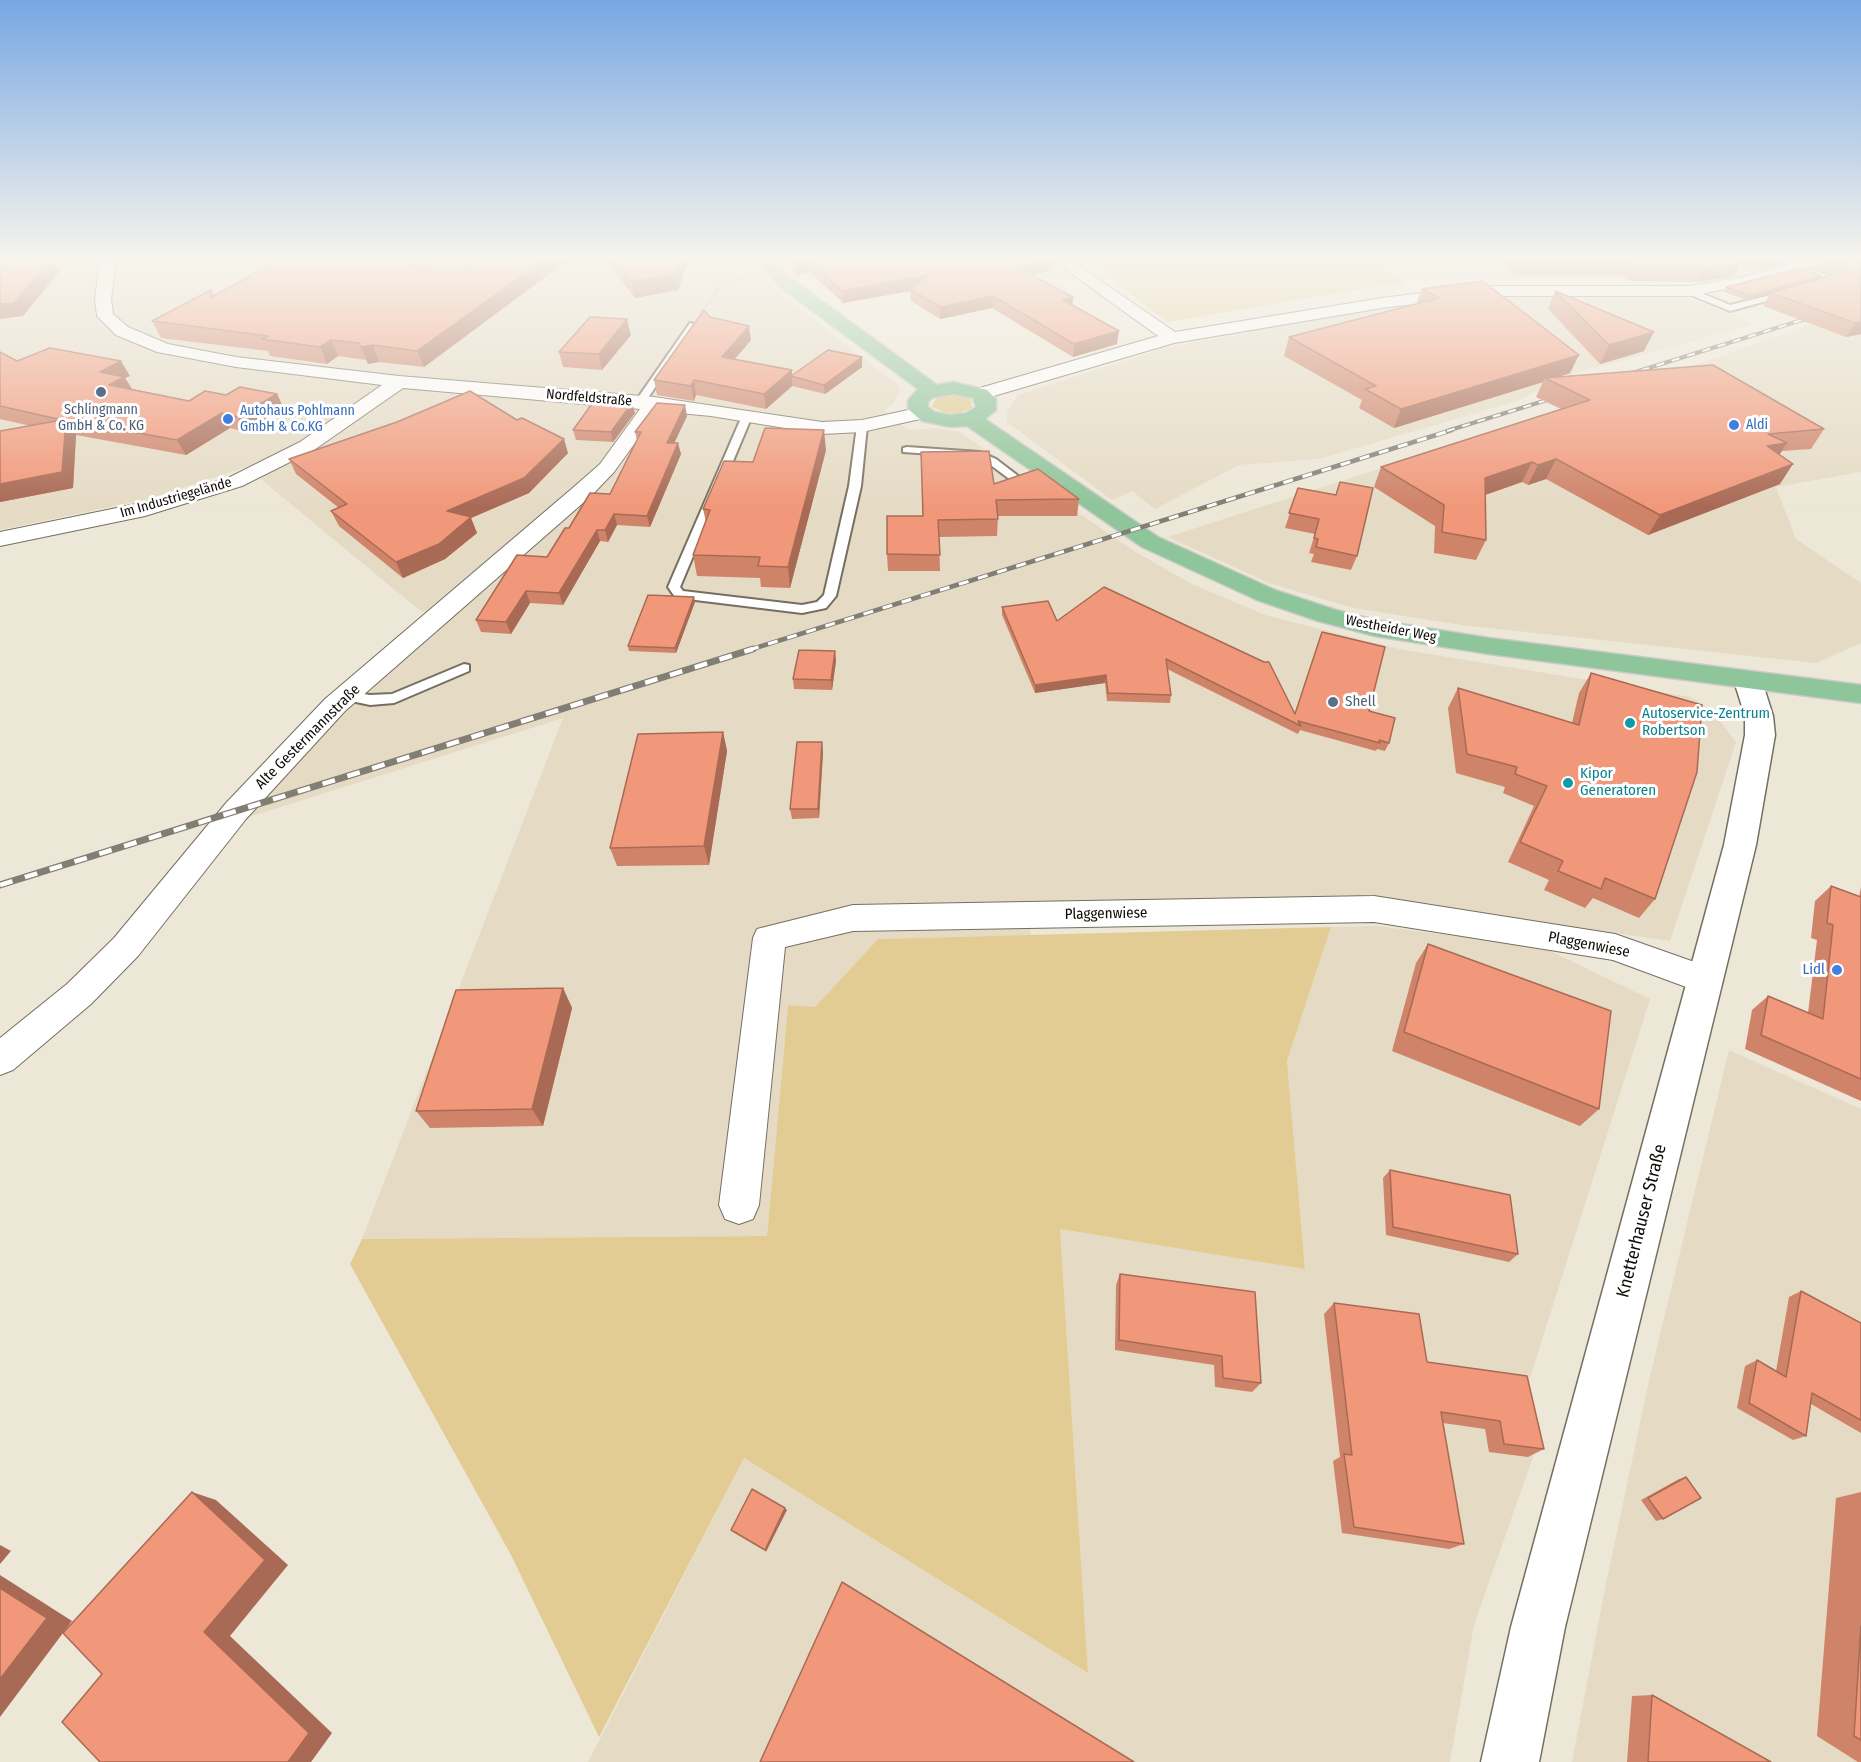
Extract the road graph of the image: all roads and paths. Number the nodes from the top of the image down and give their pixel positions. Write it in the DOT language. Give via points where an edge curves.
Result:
graph roads {
  1 [pos="151,343"];
  2 [pos="682,343"];
  3 [pos="868,343"];
  4 [pos="1154,343"];
  5 [pos="399,382"];
  6 [pos="933,390"];
  7 [pos="980,394"];
  8 [pos="647,403"];
  9 [pos="922,413"];
  10 [pos="747,416"];
  11 [pos="971,419"];
  12 [pos="862,426"];
  13 [pos="907,450"];
  14 [pos="1017,450"];
  15 [pos="992,461"];
  16 [pos="1016,479"];
  17 [pos="0,539"];
  18 [pos="464,668"];
  19 [pos="1748,681"];
  20 [pos="1861,694"];
  21 [pos="347,696"];
  22 [pos="1705,980"];
  23 [pos="0,1059"];
  24 [pos="739,1205"];
  25 [pos="1510,1762"];
  1 -- 5 [label="street, Nordfeldstraße" via="236,362"];
  2 -- 8 [label="lane"];
  3 -- 6 [label="main road"];
  4 -- 7 [label="street"];
  5 -- 8 [label="street, Nordfeldstraße"];
  5 -- 17 [label="street, Im Industriegelände" via="307,446 235,482 145,508"];
  6 -- 7 [label="main road" via="953,388"];
  6 -- 9 [label="main road" via="918,400"];
  7 -- 11 [label="main road" via="986,399 986,410"];
  8 -- 10 [label="street, Nordfeldstraße"];
  8 -- 21 [label="street, Alte Gestermannstraße" via="607,468"];
  9 -- 11 [label="main road" via="939,420"];
  9 -- 12 [label="street, Nordfeldstraße"];
  10 -- 12 [label="street, Nordfeldstraße" via="822,428"];
  10 -- 12 [label="lane" via="674,586 680,594 802,609 821,605 830,596 855,486"];
  11 -- 14 [label="main road, Westheider Weg"];
  13 -- 15 [label="lane" via="976,454"];
  14 -- 15 [label="lane"];
  14 -- 19 [label="main road, Westheider Weg" via="1144,539 1301,608 1397,632"];
  15 -- 16 [label="lane"];
  18 -- 21 [label="lane" via="394,698 370,700"];
  19 -- 20 [label="main road, Westheider Weg"];
  19 -- 22 [label="street, Knetterhauser Straße" via="1759,716 1760,735 1740,845"];
  21 -- 23 [label="street, Alte Gestermannstraße" via="236,811 126,947 79,994"];
  22 -- 24 [label="street, Plaggenwiese" via="1615,948 1374,909 853,918 770,938"];
  22 -- 25 [label="street, Knetterhauser Straße" via="1538,1627"];
}
